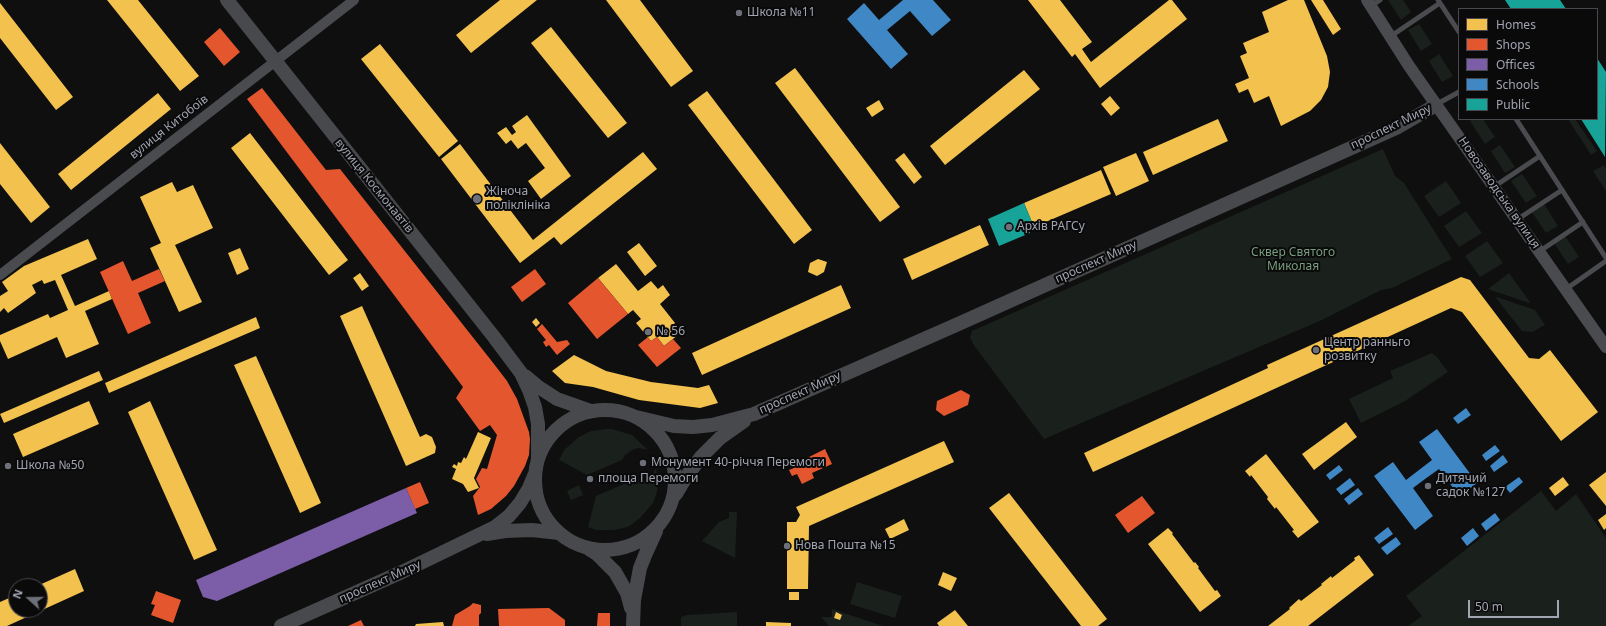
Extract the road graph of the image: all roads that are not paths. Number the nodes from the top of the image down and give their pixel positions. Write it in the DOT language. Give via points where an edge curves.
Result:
graph roads {
  1 [pos="227,0"];
  2 [pos="354,0"];
  3 [pos="1372,2"];
  4 [pos="1439,2"];
  5 [pos="1458,30"];
  6 [pos="1390,36"];
  7 [pos="274,61"];
  8 [pos="1458,93"];
  9 [pos="1436,105"];
  10 [pos="1517,120"];
  11 [pos="1540,156"];
  12 [pos="1494,186"];
  13 [pos="1562,190"];
  14 [pos="1518,219"];
  15 [pos="1583,222"];
  16 [pos="1540,251"];
  17 [pos="1606,259"];
  18 [pos="0,275"];
  19 [pos="1566,289"];
  20 [pos="1606,347"];
  21 [pos="521,373"];
  22 [pos="591,412"];
  23 [pos="754,414"];
  24 [pos="636,417"];
  25 [pos="537,465"];
  26 [pos="672,500"];
  27 [pos="660,523"];
  28 [pos="558,533"];
  29 [pos="479,536"];
  30 [pos="587,548"];
  31 [pos="633,621"];
  32 [pos="281,626"];
  1 -- 7 [label="main road, вулиця Космонавтів"];
  2 -- 7 [label="street, вулиця Китобоїв"];
  3 -- 6 [label="street, Новозаводська вулиця"];
  4 -- 5 [label="lane"];
  4 -- 6 [label="lane"];
  6 -- 9 [label="street, Новозаводська вулиця"];
  7 -- 18 [label="street, вулиця Китобоїв"];
  7 -- 21 [label="main road, вулиця Космонавтів"];
  8 -- 9 [label="lane"];
  9 -- 12 [label="street, Новозаводська вулиця"];
  9 -- 23 [label="main road, проспект Миру" via="1398,127"];
  10 -- 11 [label="lane"];
  11 -- 12 [label="lane"];
  11 -- 13 [label="lane"];
  12 -- 14 [label="street, Новозаводська вулиця"];
  13 -- 14 [label="lane"];
  13 -- 15 [label="lane"];
  14 -- 16 [label="street, Новозаводська вулиця"];
  15 -- 16 [label="lane"];
  15 -- 17 [label="lane"];
  16 -- 19 [label="street, Новозаводська вулиця"];
  17 -- 19 [label="lane"];
  19 -- 20 [label="street, Новозаводська вулиця"];
  21 -- 22 [label="main road, вулиця Космонавтів" via="557,399"];
  21 -- 25 [label="main road, вулиця Космонавтів" via="535,407 538,430"];
  22 -- 24 [label="main road" via="614,410"];
  22 -- 25 [label="main road" via="575,417 555,431 545,444"];
  23 -- 24 [label="main road, проспект Миру" via="712,425 693,427 674,426"];
  23 -- 26 [label="main road, проспект Миру" via="720,438 701,457"];
  24 -- 26 [label="main road" via="656,431 669,452 675,470"];
  25 -- 28 [label="main road" via="536,488 540,505 547,520"];
  25 -- 29 [label="main road, проспект Миру" via="529,488 520,503 495,528"];
  26 -- 27 [label="main road"];
  27 -- 30 [label="main road" via="646,537 627,547 607,550"];
  27 -- 31 [label="main road" via="640,568"];
  28 -- 29 [label="main road, проспект Миру" via="532,530 505,531"];
  28 -- 30 [label="main road"];
  29 -- 32 [label="main road, проспект Миру"];
  30 -- 31 [label="main road" via="598,554 615,572 627,593"];
}
